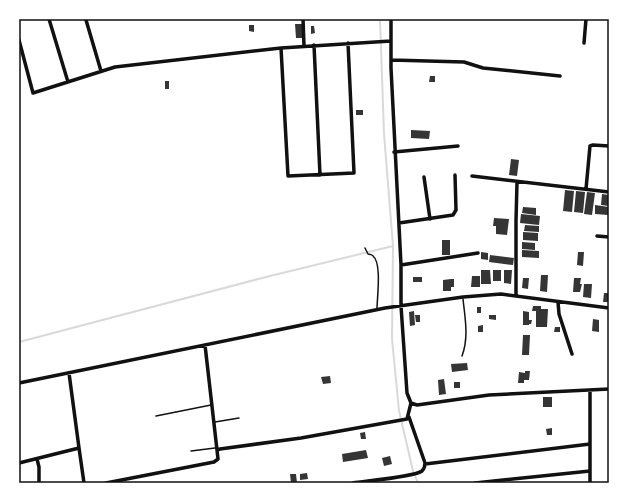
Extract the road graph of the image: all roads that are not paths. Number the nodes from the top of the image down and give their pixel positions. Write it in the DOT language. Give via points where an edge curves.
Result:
graph roads {
  1 [pos="49,19"];
  2 [pos="303,19"];
  3 [pos="391,19"];
  4 [pos="586,19"];
  5 [pos="86,20"];
  6 [pos="19,40"];
  7 [pos="391,41"];
  8 [pos="348,43"];
  9 [pos="584,44"];
  10 [pos="314,45"];
  11 [pos="304,46"];
  12 [pos="281,48"];
  13 [pos="391,60"];
  14 [pos="101,71"];
  15 [pos="560,76"];
  16 [pos="68,82"];
  17 [pos="458,146"];
  18 [pos="609,146"];
  19 [pos="394,152"];
  20 [pos="320,174"];
  21 [pos="455,175"];
  22 [pos="472,176"];
  23 [pos="424,177"];
  24 [pos="517,182"];
  25 [pos="586,189"];
  26 [pos="609,192"];
  27 [pos="430,219"];
  28 [pos="399,223"];
  29 [pos="597,236"];
  30 [pos="609,237"];
  31 [pos="366,249"];
  32 [pos="478,253"];
  33 [pos="401,265"];
  34 [pos="516,296"];
  35 [pos="463,297"];
  36 [pos="558,302"];
  37 [pos="399,306"];
  38 [pos="609,308"];
  39 [pos="377,310"];
  40 [pos="205,345"];
  41 [pos="572,354"];
  42 [pos="462,356"];
  43 [pos="69,373"];
  44 [pos="19,383"];
  45 [pos="609,389"];
  46 [pos="590,390"];
  47 [pos="411,403"];
  48 [pos="212,405"];
  49 [pos="156,416"];
  50 [pos="409,416"];
  51 [pos="239,418"];
  52 [pos="214,422"];
  53 [pos="590,444"];
  54 [pos="79,448"];
  55 [pos="217,449"];
  56 [pos="191,451"];
  57 [pos="37,458"];
  58 [pos="19,463"];
  59 [pos="425,464"];
  60 [pos="590,471"];
  61 [pos="39,483"];
  62 [pos="84,483"];
  63 [pos="106,483"];
  64 [pos="353,483"];
  65 [pos="475,483"];
  66 [pos="590,483"];
  1 -- 16 [label="street"];
  2 -- 11 [label="street"];
  3 -- 7 [label="street"];
  4 -- 9 [label="street"];
  5 -- 14 [label="street"];
  6 -- 16 [label="street" via="33,93"];
  7 -- 8 [label="street"];
  7 -- 13 [label="street"];
  8 -- 10 [label="street"];
  8 -- 20 [label="street" via="354,173"];
  10 -- 11 [label="street"];
  10 -- 20 [label="street"];
  11 -- 12 [label="street"];
  12 -- 14 [label="street" via="115,67"];
  12 -- 20 [label="street" via="288,176"];
  13 -- 15 [label="street" via="464,62 483,68"];
  13 -- 19 [label="street"];
  14 -- 16 [label="street"];
  17 -- 19 [label="street"];
  18 -- 25 [label="street" via="590,146"];
  19 -- 28 [label="street"];
  21 -- 27 [label="street" via="454,214"];
  22 -- 24 [label="street"];
  23 -- 27 [label="street"];
  24 -- 25 [label="street"];
  24 -- 34 [label="street"];
  25 -- 26 [label="street"];
  27 -- 28 [label="street"];
  28 -- 33 [label="street"];
  29 -- 30 [label="street"];
  31 -- 39 [label="lane" via="368,254 375,258 378,270"];
  32 -- 33 [label="street"];
  33 -- 37 [label="street"];
  34 -- 35 [label="street" via="501,294"];
  34 -- 36 [label="street"];
  35 -- 37 [label="street"];
  35 -- 42 [label="lane" via="466,347"];
  36 -- 38 [label="street"];
  36 -- 41 [label="street" via="559,314"];
  37 -- 39 [label="street"];
  37 -- 47 [label="street"];
  39 -- 40 [label="street"];
  40 -- 43 [label="street"];
  40 -- 48 [label="street"];
  43 -- 44 [label="street"];
  43 -- 54 [label="street"];
  45 -- 46 [label="street"];
  46 -- 47 [label="street" via="488,395 416,405"];
  46 -- 53 [label="street"];
  47 -- 50 [label="street"];
  48 -- 49 [label="lane"];
  48 -- 52 [label="street"];
  50 -- 55 [label="street" via="407,420 397,422"];
  50 -- 59 [label="street"];
  51 -- 52 [label="lane"];
  52 -- 55 [label="street"];
  53 -- 59 [label="street"];
  53 -- 60 [label="street"];
  54 -- 57 [label="street"];
  54 -- 62 [label="street"];
  55 -- 56 [label="lane"];
  55 -- 63 [label="street" via="218,459 214,462"];
  57 -- 58 [label="street"];
  57 -- 61 [label="street"];
  59 -- 64 [label="street" via="423,470 414,474"];
  60 -- 65 [label="street"];
  60 -- 66 [label="street"];
}
